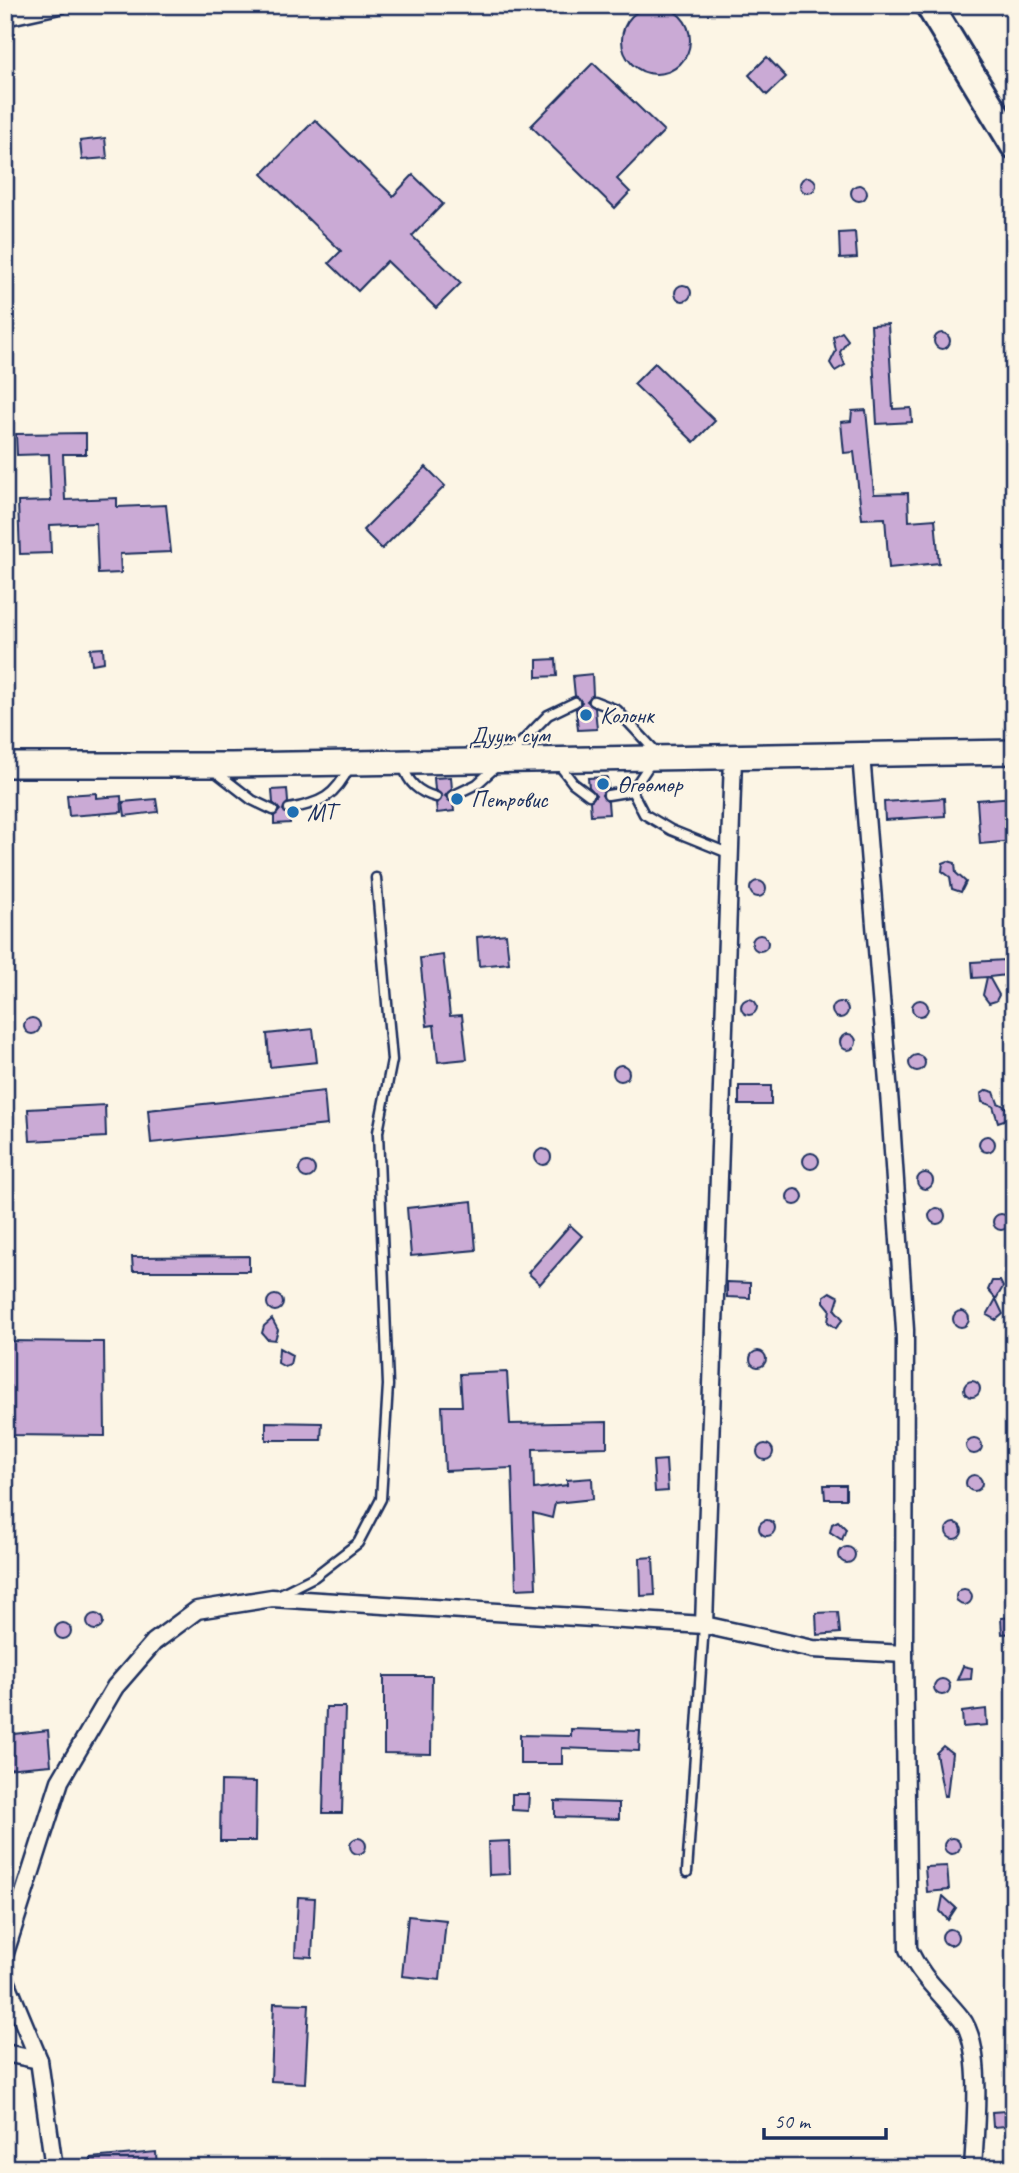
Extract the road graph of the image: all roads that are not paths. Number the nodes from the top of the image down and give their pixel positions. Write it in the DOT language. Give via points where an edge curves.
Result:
graph roads {
  1 [pos="59,5"];
  2 [pos="929,5"];
  3 [pos="5,17"];
  4 [pos="1014,145"];
  5 [pos="594,701"];
  6 [pos="575,702"];
  7 [pos="1014,752"];
  8 [pos="861,755"];
  9 [pos="733,758"];
  10 [pos="658,759"];
  11 [pos="555,760"];
  12 [pos="503,761"];
  13 [pos="402,762"];
  14 [pos="351,763"];
  15 [pos="5,765"];
  16 [pos="207,765"];
  17 [pos="632,791"];
  18 [pos="608,794"];
  19 [pos="589,795"];
  20 [pos="452,796"];
  21 [pos="436,797"];
  22 [pos="289,809"];
  23 [pos="273,810"];
  24 [pos="728,853"];
  25 [pos="376,878"];
  26 [pos="272,1598"];
  27 [pos="704,1625"];
  28 [pos="904,1654"];
  29 [pos="687,1872"];
  30 [pos="5,1953"];
  31 [pos="5,1979"];
  32 [pos="5,2053"];
  33 [pos="40,2060"];
  34 [pos="54,2168"];
  35 [pos="973,2168"];
  1 -- 3 [label="street"];
  2 -- 4 [label="highway"];
  5 -- 10 [label="lane" via="617,710"];
  6 -- 12 [label="lane" via="548,715"];
  7 -- 8 [label="main road, Дуут сум"];
  8 -- 9 [label="main road, Дуут сум"];
  8 -- 28 [label="street" via="905,1330"];
  9 -- 10 [label="main road, Дуут сум"];
  9 -- 24 [label="street"];
  10 -- 11 [label="main road, Дуут сум"];
  10 -- 17 [label="lane"];
  11 -- 12 [label="main road, Дуут сум"];
  11 -- 19 [label="lane"];
  12 -- 13 [label="main road, Дуут сум"];
  12 -- 20 [label="lane" via="477,784"];
  13 -- 14 [label="main road, Дуут сум"];
  13 -- 21 [label="lane" via="406,776 420,793"];
  14 -- 16 [label="main road, Дуут сум"];
  14 -- 22 [label="lane" via="340,786 326,797"];
  15 -- 16 [label="main road, Дуут сум"];
  16 -- 23 [label="lane"];
  17 -- 18 [label="lane"];
  17 -- 24 [label="lane" via="644,814"];
  24 -- 27 [label="street"];
  25 -- 26 [label="lane" via="393,1060 378,1132 388,1385 381,1499 358,1543 314,1577"];
  26 -- 27 [label="street"];
  26 -- 30 [label="street" via="197,1610 154,1642 115,1687 60,1781"];
  27 -- 28 [label="street" via="813,1649"];
  27 -- 29 [label="lane"];
  28 -- 35 [label="street" via="908,1950 920,1973 963,2020 974,2052"];
  31 -- 33 [label="street"];
  32 -- 33 [label="street"];
  33 -- 34 [label="street"];
}
